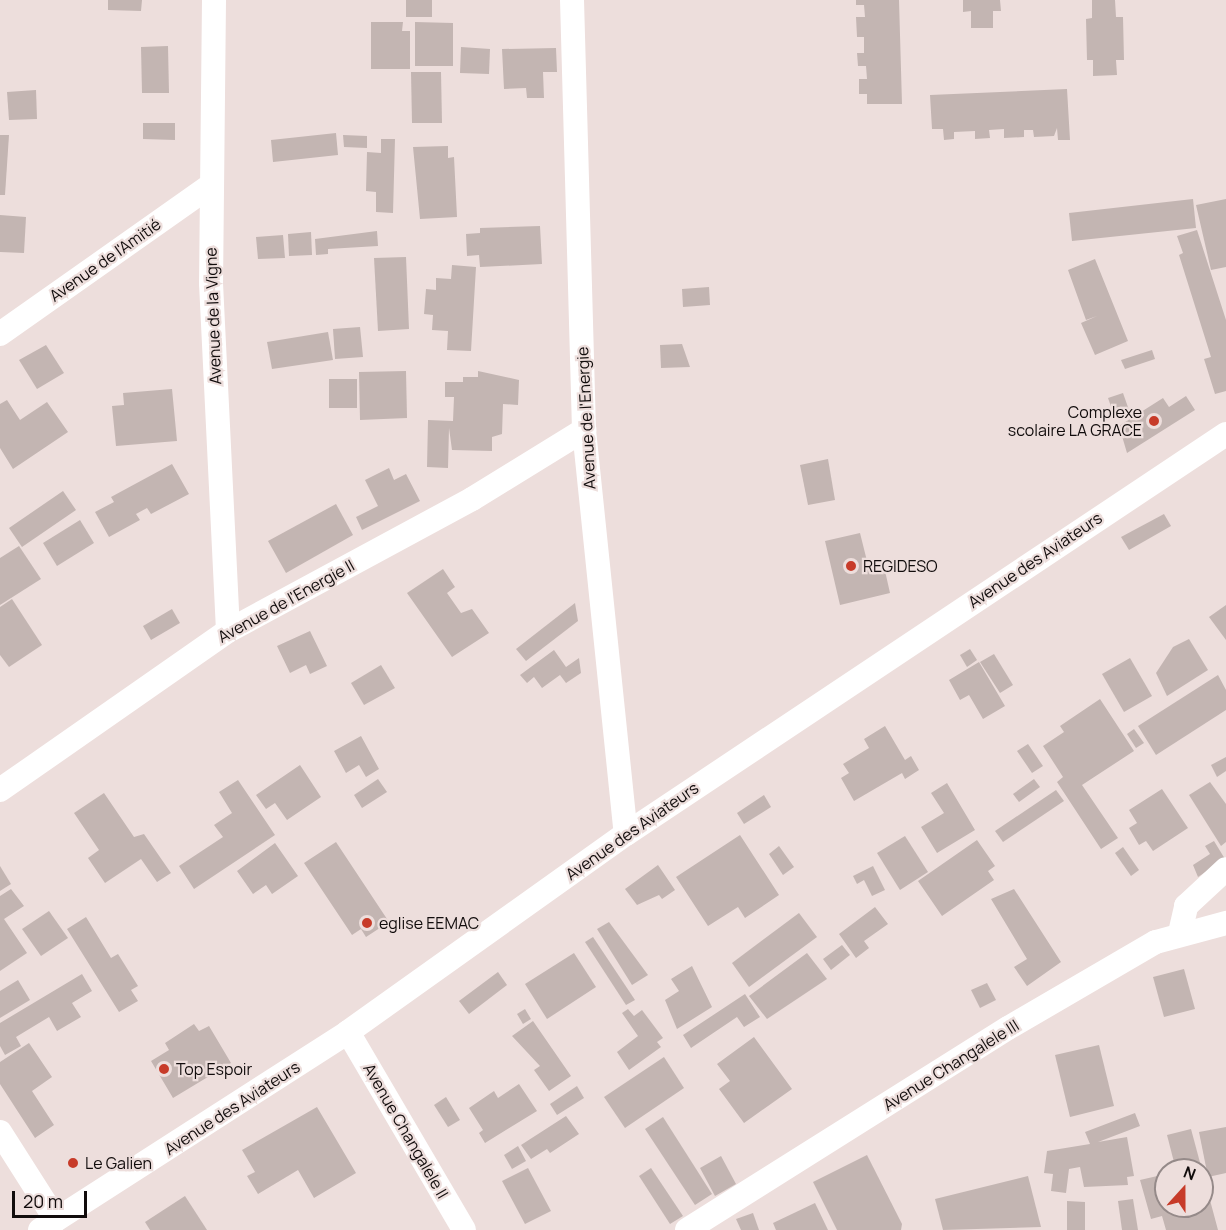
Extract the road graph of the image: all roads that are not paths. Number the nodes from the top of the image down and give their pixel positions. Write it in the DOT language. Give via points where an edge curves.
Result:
graph roads {
  1 [pos="214,0"];
  2 [pos="572,0"];
  3 [pos="210,186"];
  4 [pos="0,334"];
  5 [pos="584,430"];
  6 [pos="1226,434"];
  7 [pos="228,631"];
  8 [pos="0,790"];
  9 [pos="626,834"];
  10 [pos="1226,869"];
  11 [pos="1226,923"];
  12 [pos="1180,933"];
  13 [pos="348,1032"];
  14 [pos="0,1132"];
  15 [pos="48,1225"];
  16 [pos="464,1230"];
  17 [pos="687,1230"];
  1 -- 3 [label="street, Avenue de la Vigne"];
  2 -- 5 [label="street, Avenue de l'Energie"];
  3 -- 4 [label="street, Avenue de l'Amitié"];
  3 -- 7 [label="street, Avenue de la Vigne"];
  5 -- 7 [label="street, Avenue de l'Energie II" via="472,499"];
  5 -- 9 [label="street, Avenue de l'Energie"];
  6 -- 9 [label="street, Avenue des Aviateurs"];
  7 -- 8 [label="street, Avenue de l'Energie II"];
  9 -- 13 [label="street, Avenue des Aviateurs"];
  10 -- 12 [label="street" via="1186,906"];
  11 -- 12 [label="street, Avenue Changalele III"];
  12 -- 17 [label="street, Avenue Changalele III" via="1156,942 1008,1028"];
  13 -- 15 [label="street, Avenue des Aviateurs"];
  13 -- 16 [label="street, Avenue Changalele II"];
  14 -- 15 [label="street"];
}
